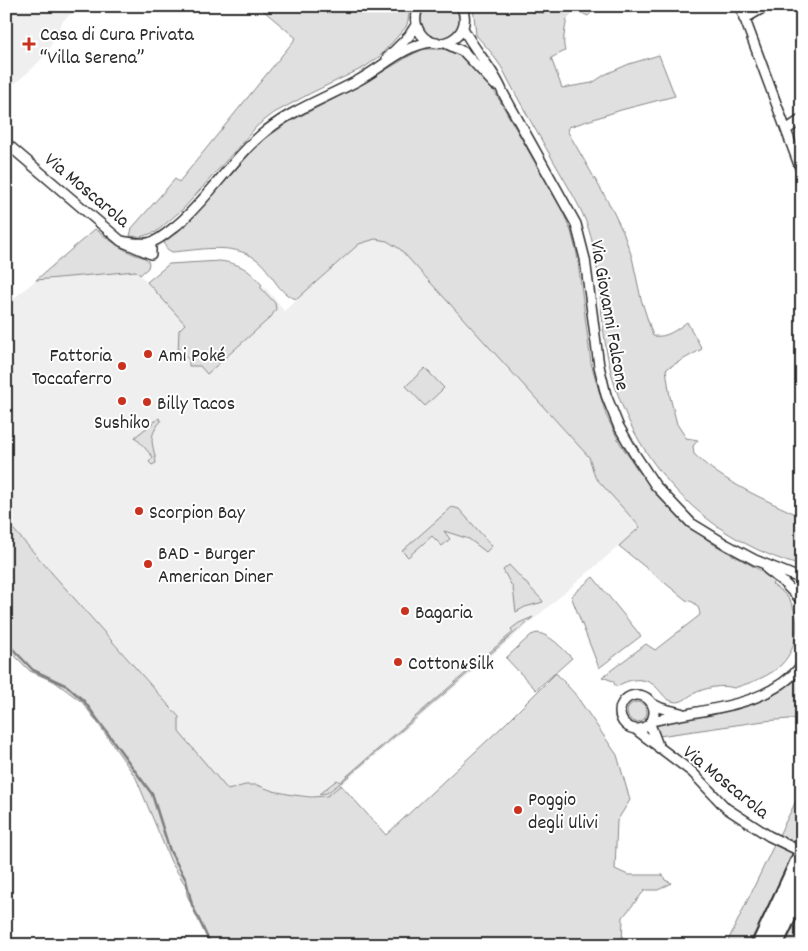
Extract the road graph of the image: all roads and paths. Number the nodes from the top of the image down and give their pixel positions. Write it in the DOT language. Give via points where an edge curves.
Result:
graph roads {
  1 [pos="419,6"];
  2 [pos="461,6"];
  3 [pos="740,6"];
  4 [pos="766,6"];
  5 [pos="744,19"];
  6 [pos="416,25"];
  7 [pos="463,28"];
  8 [pos="432,42"];
  9 [pos="445,43"];
  10 [pos="376,69"];
  11 [pos="502,93"];
  12 [pos="802,119"];
  13 [pos="786,130"];
  14 [pos="6,143"];
  15 [pos="802,173"];
  16 [pos="121,241"];
  17 [pos="151,242"];
  18 [pos="755,560"];
  19 [pos="802,579"];
  20 [pos="802,601"];
  21 [pos="802,665"];
  22 [pos="652,704"];
  23 [pos="691,713"];
  24 [pos="651,722"];
  25 [pos="636,729"];
  26 [pos="659,748"];
  27 [pos="802,854"];
  28 [pos="802,886"];
  29 [pos="760,945"];
  30 [pos="774,945"];
  1 -- 6 [label="street"];
  2 -- 7 [label="street"];
  3 -- 5 [label="street"];
  4 -- 5 [label="street"];
  5 -- 13 [label="street"];
  6 -- 8 [label="street" via="419,32"];
  6 -- 10 [label="street"];
  7 -- 9 [label="street" via="455,38"];
  7 -- 11 [label="street, Via Giovanni Falcone" via="470,44 493,73"];
  8 -- 9 [label="street"];
  8 -- 10 [label="street" via="414,46"];
  9 -- 11 [label="street, Via Giovanni Falcone" via="464,52"];
  10 -- 17 [label="street" via="272,126 248,147 188,216 164,236"];
  11 -- 18 [label="street, Via Giovanni Falcone" via="576,224 585,259 599,366 618,425 634,454 670,502 692,523"];
  12 -- 13 [label="street"];
  13 -- 15 [label="street"];
  14 -- 16 [label="street, Via Moscarola"];
  16 -- 17 [label="street"];
  16 -- 17 [label="street, Via Moscarola" via="151,254"];
  18 -- 19 [label="street, Via Giovanni Falcone"];
  18 -- 20 [label="street, Via Giovanni Falcone"];
  21 -- 23 [label="street" via="784,682 758,696"];
  22 -- 23 [label="street" via="674,712"];
  22 -- 24 [label="street" via="655,713"];
  22 -- 25 [label="street" via="646,697 638,695 622,703 623,721"];
  23 -- 24 [label="street"];
  24 -- 25 [label="street"];
  24 -- 26 [label="street"];
  25 -- 26 [label="street, Via Moscarola"];
  26 -- 27 [label="street, Via Moscarola" via="692,772 726,808"];
  27 -- 29 [label="highway"];
  28 -- 30 [label="highway"];
}
